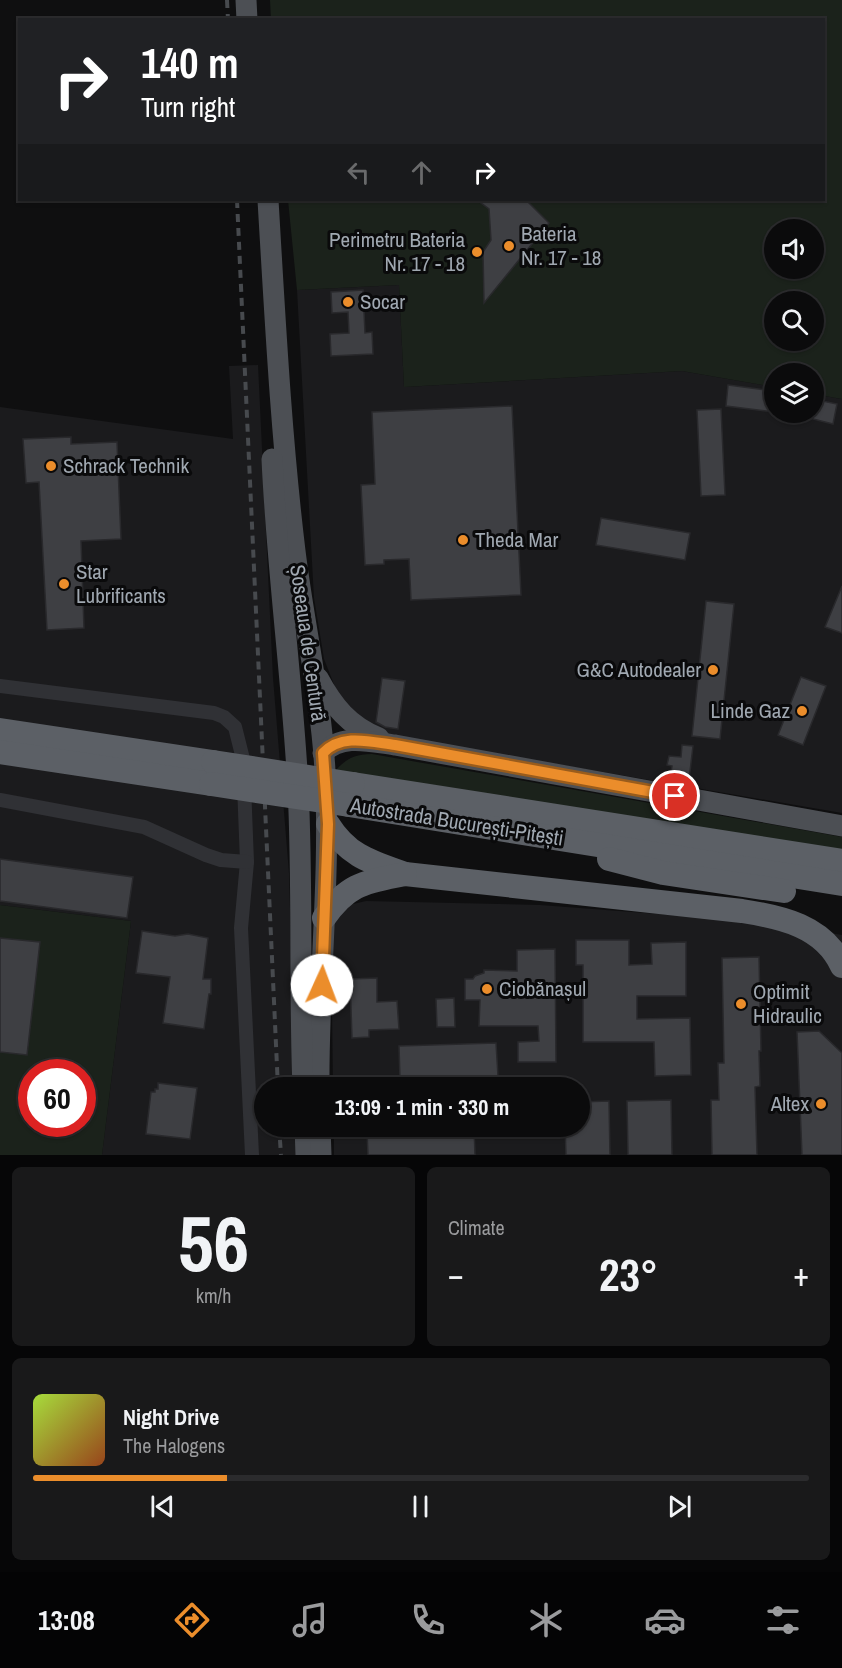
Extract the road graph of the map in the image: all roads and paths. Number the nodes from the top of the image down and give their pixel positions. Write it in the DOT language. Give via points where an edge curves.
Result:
graph roads {
  1 [pos="246,0"];
  2 [pos="258,0"];
  3 [pos="247,18"];
  4 [pos="259,18"];
  5 [pos="258,201"];
  6 [pos="268,201"];
  7 [pos="313,669"];
  8 [pos="0,686"];
  9 [pos="0,730"];
  10 [pos="395,745"];
  11 [pos="0,752"];
  12 [pos="323,753"];
  13 [pos="212,773"];
  14 [pos="351,795"];
  15 [pos="0,800"];
  16 [pos="328,824"];
  17 [pos="842,826"];
  18 [pos="545,836"];
  19 [pos="634,850"];
  20 [pos="842,861"];
  21 [pos="247,862"];
  22 [pos="405,874"];
  23 [pos="842,884"];
  24 [pos="842,893"];
  25 [pos="842,901"];
  26 [pos="324,918"];
  27 [pos="842,966"];
  28 [pos="303,1077"];
  29 [pos="318,1077"];
  30 [pos="305,1137"];
  31 [pos="320,1137"];
  32 [pos="252,1155"];
  33 [pos="306,1155"];
  34 [pos="321,1155"];
  1 -- 3 [label="main road"];
  2 -- 4 [label="main road"];
  5 -- 28 [label="main road, Șoseaua de Centură" via="275,517 298,789"];
  6 -- 7 [label="main road, Șoseaua de Centură" via="288,493"];
  7 -- 10 [label="main road" via="339,711 354,726"];
  7 -- 12 [label="main road, Șoseaua de Centură"];
  8 -- 21 [label="street" via="214,713 232,722 243,759"];
  9 -- 13 [label="highway, Autostrada București-Pitești"];
  10 -- 12 [label="main road" via="346,741"];
  10 -- 17 [label="main road"];
  11 -- 13 [label="highway, Autostrada București-Pitești"];
  12 -- 16 [label="main road, Șoseaua de Centură"];
  13 -- 14 [label="highway, Autostrada București-Pitești, bridge"];
  14 -- 18 [label="highway, Autostrada București-Pitești"];
  14 -- 20 [label="highway, Autostrada București-Pitești"];
  15 -- 21 [label="street" via="144,827 206,855"];
  16 -- 22 [label="highway" via="356,854"];
  16 -- 26 [label="main road, Șoseaua de Centură"];
  18 -- 19 [label="highway, Autostrada București-Pitești"];
  18 -- 25 [label="highway" via="639,868"];
  19 -- 23 [label="highway, Autostrada București-Pitești"];
  19 -- 24 [label="highway" via="688,867"];
  21 -- 32 [label="street" via="241,928"];
  22 -- 26 [label="highway" via="349,890"];
  22 -- 27 [label="highway" via="787,919 830,947"];
  26 -- 29 [label="main road, Șoseaua de Centură"];
  30 -- 33 [label="main road"];
  31 -- 34 [label="main road"];
}
